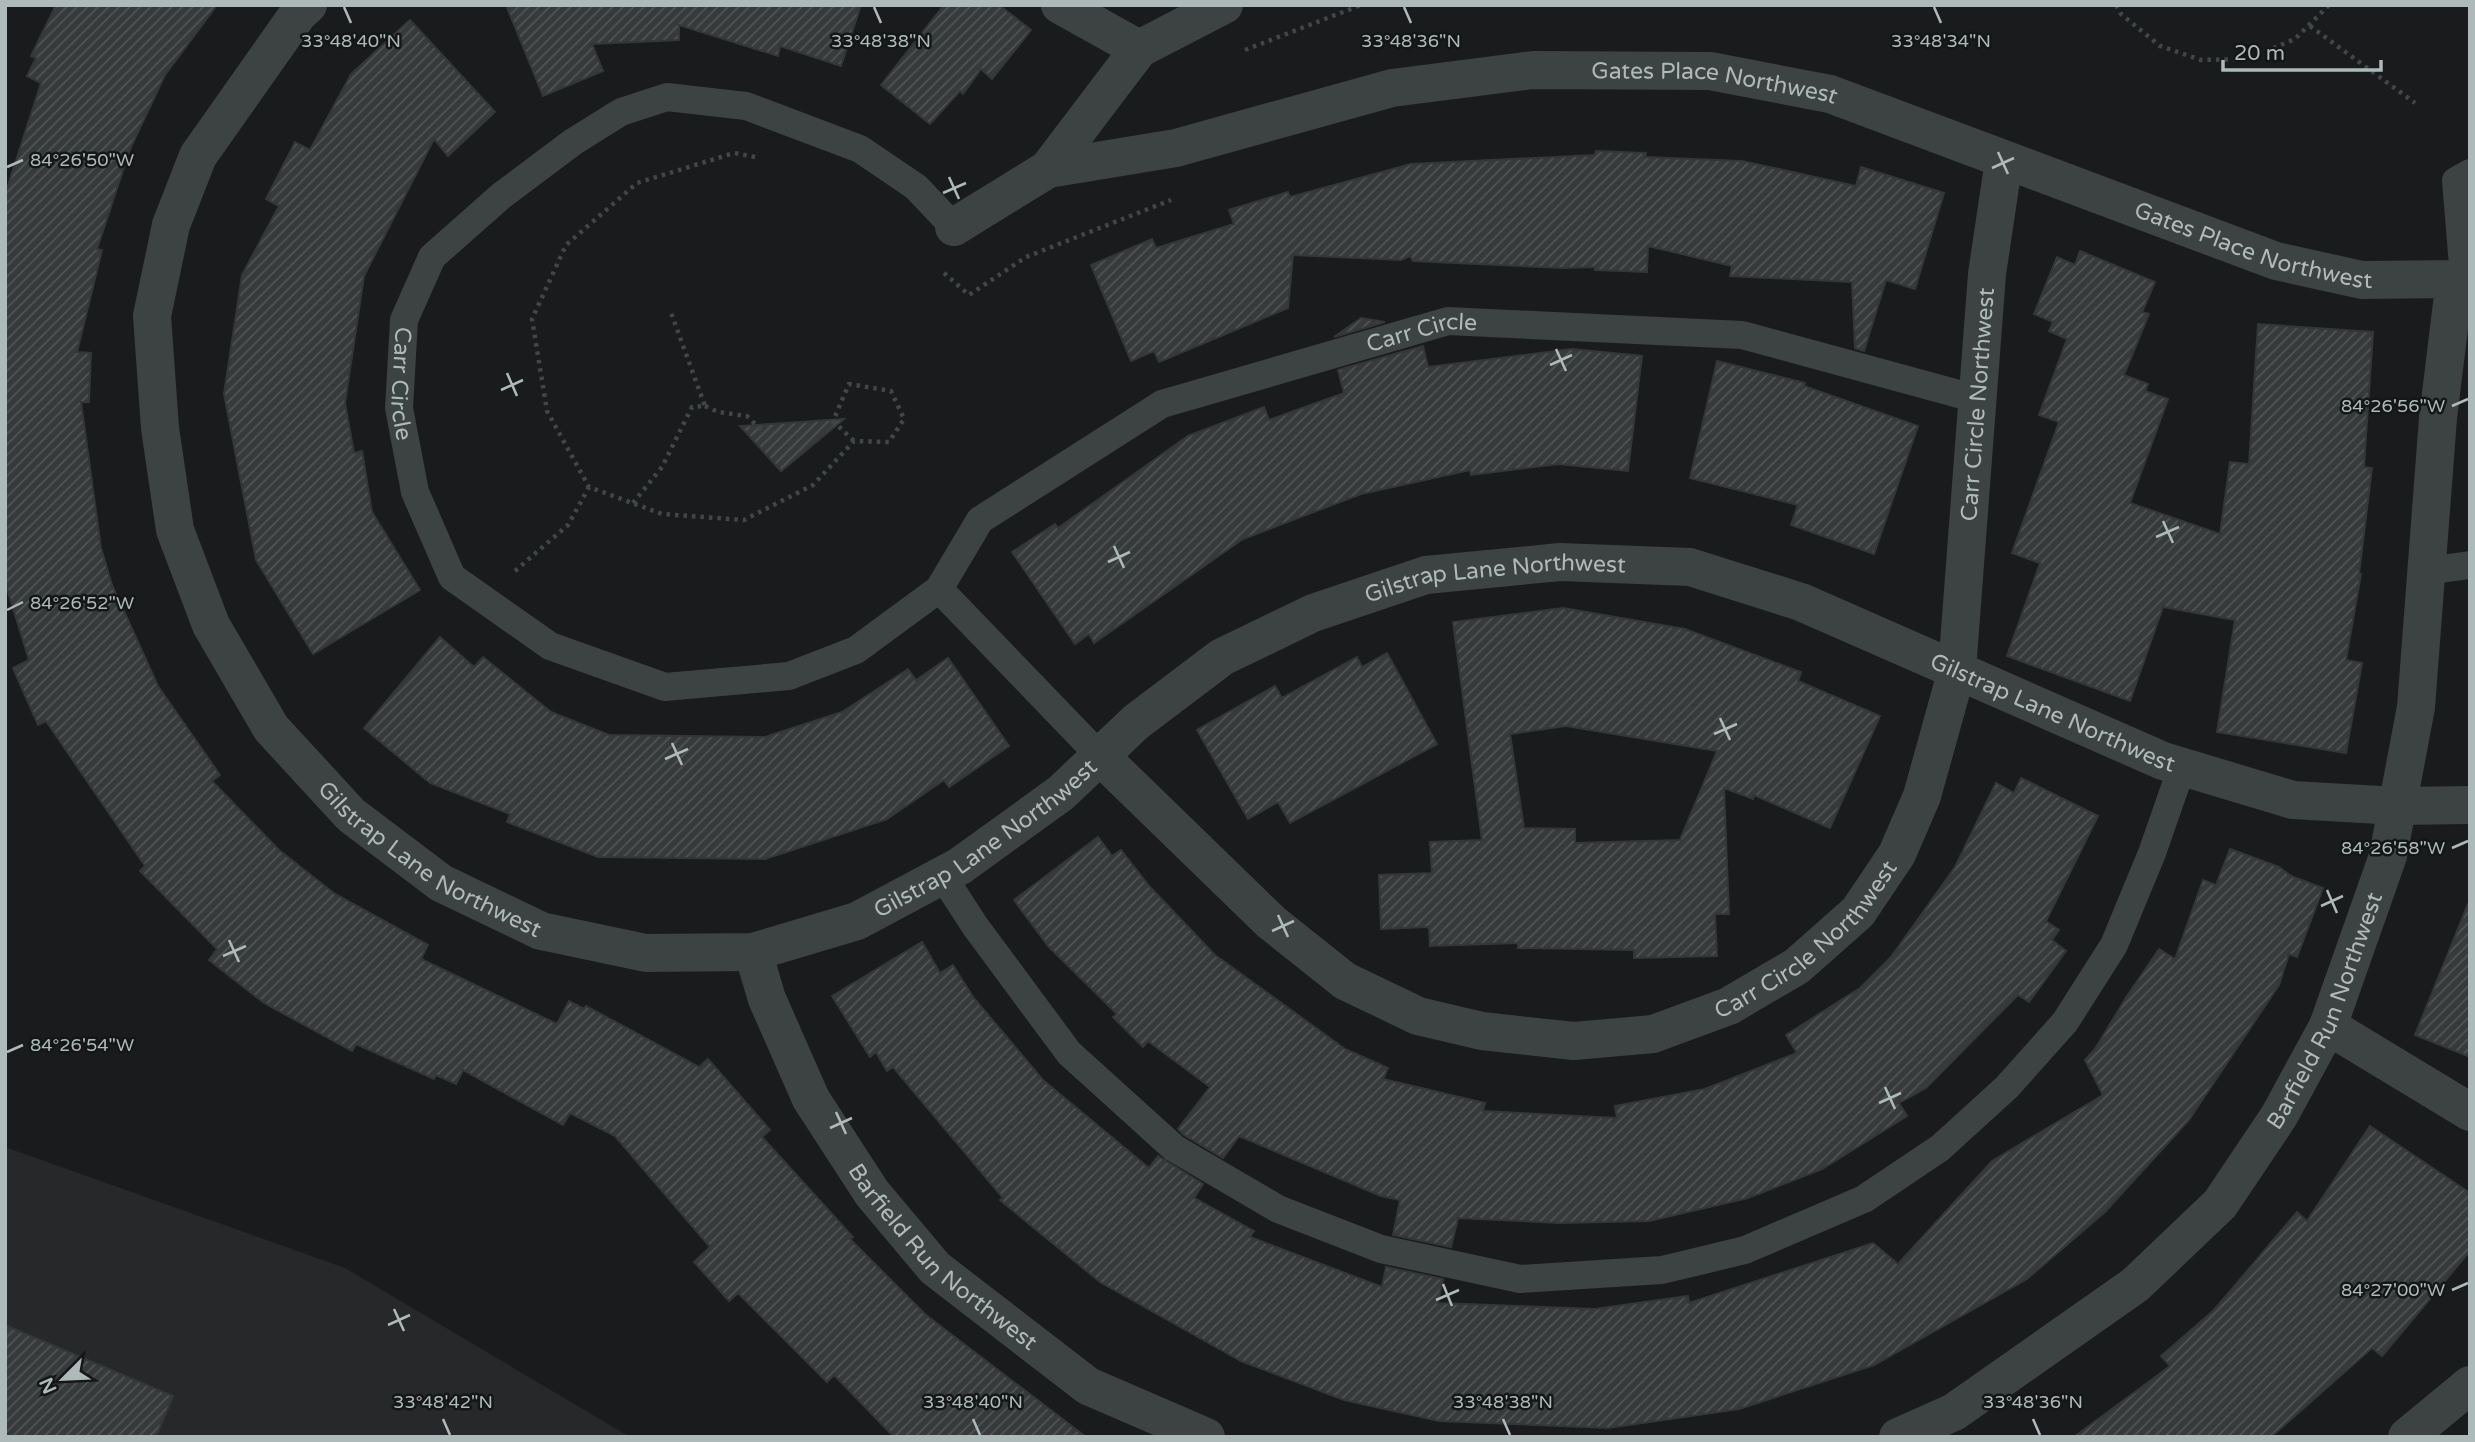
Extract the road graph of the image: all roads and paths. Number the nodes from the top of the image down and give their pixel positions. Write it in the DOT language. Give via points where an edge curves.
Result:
graph roads {
  1 [pos="308,5"];
  2 [pos="1060,5"];
  3 [pos="1224,5"];
  4 [pos="1361,5"];
  5 [pos="2116,5"];
  6 [pos="2329,5"];
  7 [pos="2310,26"];
  8 [pos="1139,50"];
  9 [pos="1233,55"];
  10 [pos="2415,103"];
  11 [pos="759,158"];
  12 [pos="2004,160"];
  13 [pos="1048,169"];
  14 [pos="2470,173"];
  15 [pos="1177,197"];
  16 [pos="954,227"];
  17 [pos="937,266"];
  18 [pos="2463,277"];
  19 [pos="670,310"];
  20 [pos="1977,399"];
  21 [pos="705,406"];
  22 [pos="764,433"];
  23 [pos="854,441"];
  24 [pos="589,487"];
  25 [pos="633,503"];
  26 [pos="2470,565"];
  27 [pos="2426,571"];
  28 [pos="509,577"];
  29 [pos="939,589"];
  30 [pos="1957,670"];
  31 [pos="1100,756"];
  32 [pos="2182,767"];
  33 [pos="2470,805"];
  34 [pos="2397,806"];
  35 [pos="942,875"];
  36 [pos="753,952"];
  37 [pos="2328,1026"];
  38 [pos="2470,1112"];
  39 [pos="2470,1385"];
  40 [pos="1206,1437"];
  41 [pos="1898,1437"];
  42 [pos="2407,1437"];
  1 -- 36 [label="street, Gilstrap Lane Northwest" via="198,156 171,225 152,316 160,428 176,530 211,625 271,729 351,815 440,883 541,931 646,953"];
  2 -- 8 [label="street"];
  3 -- 8 [label="street"];
  4 -- 9 [label="path"];
  5 -- 7 [label="path" via="2160,46 2201,60 2247,59 2295,39"];
  6 -- 7 [label="path"];
  7 -- 10 [label="path"];
  8 -- 13 [label="street"];
  11 -- 24 [label="path" via="734,153 637,183 566,244 532,320 547,411"];
  12 -- 13 [label="street, Gates Place Northwest" via="1830,94 1710,71 1533,70 1392,88 1175,148"];
  12 -- 18 [label="street, Gates Place Northwest" via="2276,261 2362,280"];
  12 -- 20 [label="street, Carr Circle Northwest" via="1987,274"];
  13 -- 16 [label="street, Gates Place Northwest"];
  14 -- 18 [label="lane" via="2456,181"];
  15 -- 17 [label="path" via="1026,257 969,295"];
  16 -- 29 [label="lane, Carr Circle" via="915,187 859,149 746,106 667,97 644,104 621,112 573,142 501,196 432,257 404,320 398,408 415,492 452,577 550,646 665,687 789,676 856,650"];
  18 -- 27 [label="street, Barfield Run Northwest" via="2438,418"];
  19 -- 21 [label="path"];
  20 -- 29 [label="lane, Carr Circle" via="1742,335 1448,321 1162,404 980,520"];
  20 -- 30 [label="street, Carr Circle Northwest"];
  21 -- 22 [label="path" via="747,416"];
  21 -- 25 [label="path" via="692,407 662,467"];
  23 -- 23 [label="path" via="889,442 904,419 891,391 849,384 833,421"];
  23 -- 25 [label="path" via="813,485 744,520 662,514"];
  24 -- 25 [label="path"];
  24 -- 28 [label="path" via="568,526"];
  26 -- 27 [label="lane"];
  27 -- 34 [label="street, Barfield Run Northwest" via="2416,707"];
  29 -- 31 [label="lane"];
  30 -- 31 [label="street, Gilstrap Lane Northwest" via="1801,602 1690,567 1560,562 1426,575 1313,613 1222,657 1136,722"];
  30 -- 31 [label="street, Carr Circle Northwest" via="1922,796 1897,855 1858,912 1797,965 1729,1006 1653,1034 1574,1041 1482,1031 1418,1016 1345,981 1270,922"];
  30 -- 32 [label="street, Gilstrap Lane Northwest"];
  31 -- 35 [label="street, Gilstrap Lane Northwest" via="1061,793"];
  32 -- 34 [label="street, Gilstrap Lane Northwest" via="2293,800"];
  32 -- 35 [label="lane" via="2115,945 2065,1022 2007,1087 1940,1148 1864,1199 1745,1250 1662,1270 1520,1279 1381,1249 1278,1209 1174,1148 1069,1053"];
  33 -- 34 [label="street, Gilstrap Lane Northwest"];
  34 -- 37 [label="street, Barfield Run Northwest" via="2388,856"];
  35 -- 36 [label="street, Gilstrap Lane Northwest" via="857,921"];
  36 -- 40 [label="street, Barfield Run Northwest" via="767,999 811,1099 872,1194 935,1268 1088,1386"];
  37 -- 38 [label="street"];
  37 -- 41 [label="street, Barfield Run Northwest" via="2279,1116 2211,1213 2135,1285 1954,1412"];
  39 -- 42 [label="street"];
}
